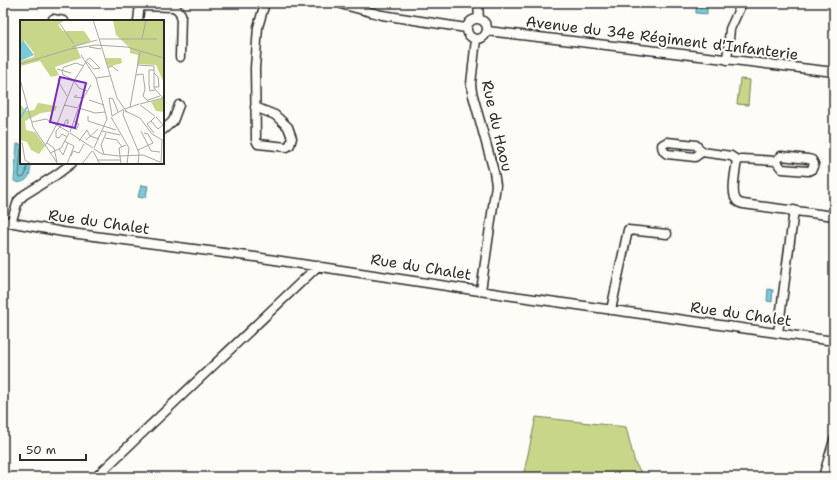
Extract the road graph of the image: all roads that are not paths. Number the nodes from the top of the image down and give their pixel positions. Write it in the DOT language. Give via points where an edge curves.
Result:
graph roads {
  1 [pos="265,3"];
  2 [pos="340,3"];
  3 [pos="478,3"];
  4 [pos="742,3"];
  5 [pos="140,4"];
  6 [pos="53,19"];
  7 [pos="479,19"];
  8 [pos="58,20"];
  9 [pos="138,20"];
  10 [pos="466,28"];
  11 [pos="487,31"];
  12 [pos="476,39"];
  13 [pos="180,57"];
  14 [pos="728,60"];
  15 [pos="834,72"];
  16 [pos="179,105"];
  17 [pos="255,107"];
  18 [pos="164,129"];
  19 [pos="702,152"];
  20 [pos="737,160"];
  21 [pos="776,161"];
  22 [pos="71,164"];
  23 [pos="794,210"];
  24 [pos="834,216"];
  25 [pos="7,222"];
  26 [pos="667,234"];
  27 [pos="318,266"];
  28 [pos="481,291"];
  29 [pos="611,310"];
  30 [pos="778,333"];
  31 [pos="834,341"];
  32 [pos="834,440"];
  33 [pos="96,477"];
  34 [pos="823,477"];
  1 -- 17 [label="street" via="258,27"];
  2 -- 10 [label="street" via="382,15"];
  3 -- 7 [label="street"];
  4 -- 14 [label="street" via="730,29"];
  5 -- 9 [label="street"];
  5 -- 13 [label="street" via="173,7 181,14"];
  6 -- 8 [label="street"];
  7 -- 10 [label="street" via="470,21"];
  7 -- 11 [label="street" via="486,23"];
  10 -- 12 [label="street" via="469,36"];
  11 -- 12 [label="street" via="483,37"];
  11 -- 14 [label="street, Avenue du 34e Régiment d'Infanterie"];
  12 -- 28 [label="street, Rue du Haou" via="472,92 496,185"];
  14 -- 15 [label="street, Avenue du 34e Régiment d'Infanterie"];
  16 -- 18 [label="street" via="173,122"];
  17 -- 17 [label="street" via="275,115 288,126 292,138 290,145 286,147 258,144"];
  19 -- 20 [label="street" via="731,156"];
  20 -- 21 [label="street"];
  20 -- 23 [label="street" via="733,190 737,202"];
  22 -- 25 [label="street" via="24,195"];
  23 -- 24 [label="street"];
  23 -- 30 [label="street"];
  25 -- 27 [label="street, Rue du Chalet" via="63,232"];
  26 -- 29 [label="street" via="628,230"];
  27 -- 28 [label="street, Rue du Chalet"];
  27 -- 33 [label="street"];
  28 -- 29 [label="street, Rue du Chalet"];
  29 -- 30 [label="street, Rue du Chalet"];
  30 -- 31 [label="street, Rue du Chalet"];
  32 -- 34 [label="street"];
}
